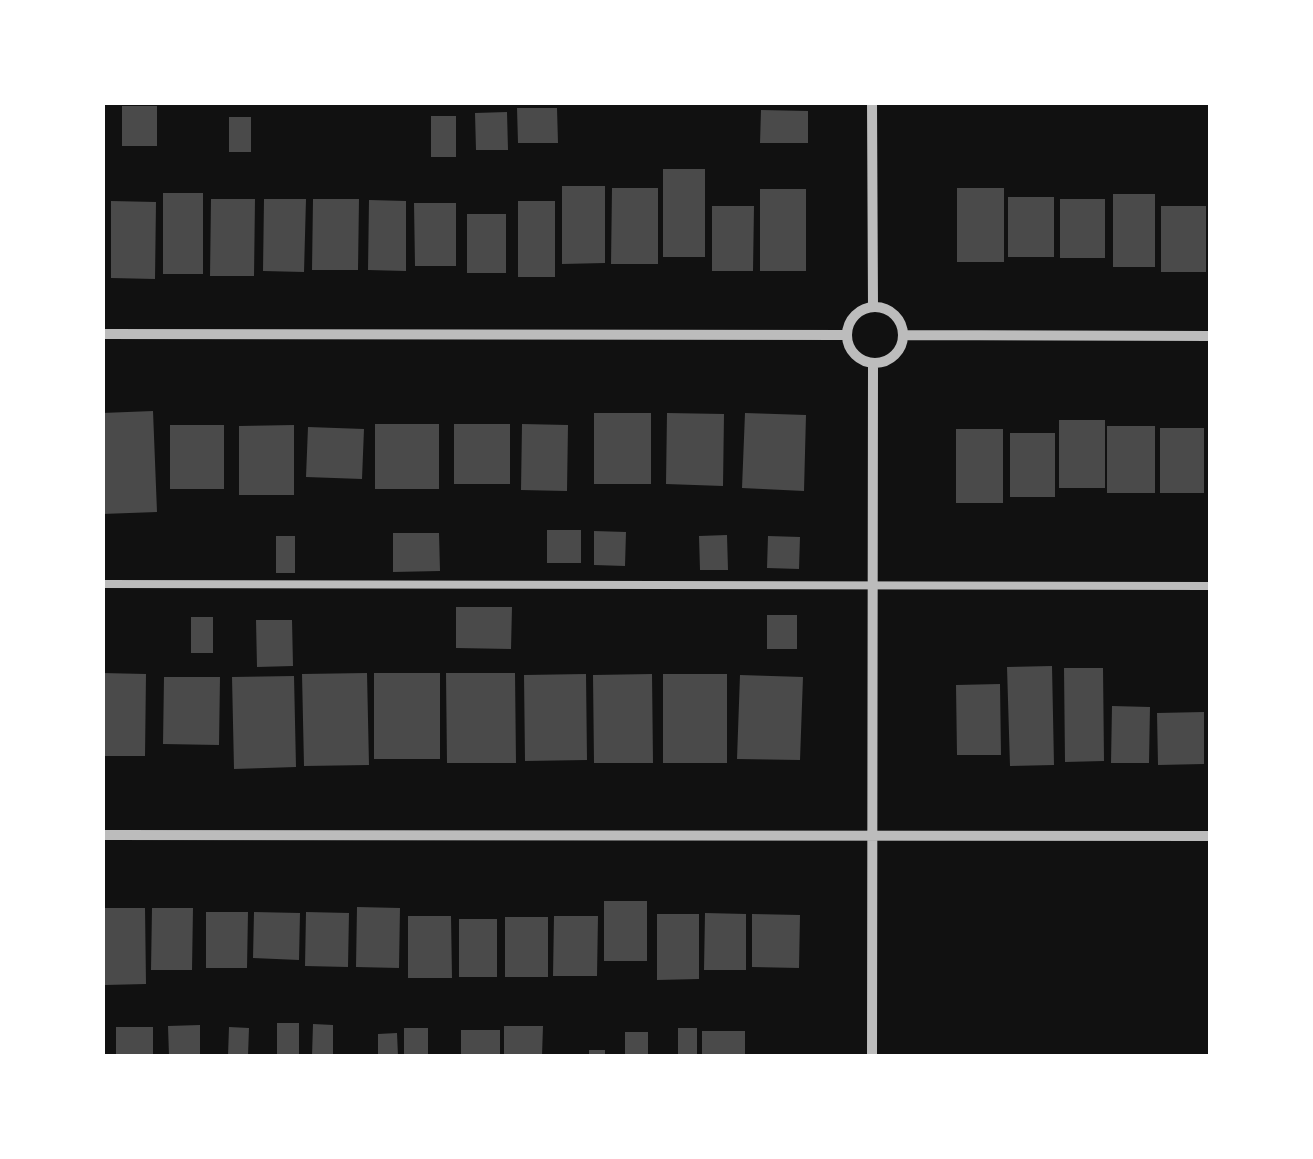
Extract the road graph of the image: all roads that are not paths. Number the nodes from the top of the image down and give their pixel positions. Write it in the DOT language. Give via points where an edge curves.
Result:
graph roads {
  1 [pos="872,102"];
  2 [pos="873,307"];
  3 [pos="102,334"];
  4 [pos="847,335"];
  5 [pos="903,335"];
  6 [pos="1210,336"];
  7 [pos="873,363"];
  8 [pos="102,584"];
  9 [pos="872,585"];
  10 [pos="1210,586"];
  11 [pos="102,835"];
  12 [pos="1210,836"];
  13 [pos="872,837"];
  14 [pos="872,1056"];
  1 -- 2 [label="street"];
  2 -- 4 [label="street" via="852,319"];
  2 -- 5 [label="street" via="897,318"];
  3 -- 4 [label="street"];
  4 -- 7 [label="street" via="852,351"];
  5 -- 6 [label="street"];
  5 -- 7 [label="street" via="897,352"];
  7 -- 9 [label="street"];
  8 -- 9 [label="lane"];
  9 -- 10 [label="lane"];
  9 -- 13 [label="street"];
  11 -- 13 [label="street"];
  12 -- 13 [label="street"];
  13 -- 14 [label="street"];
}
